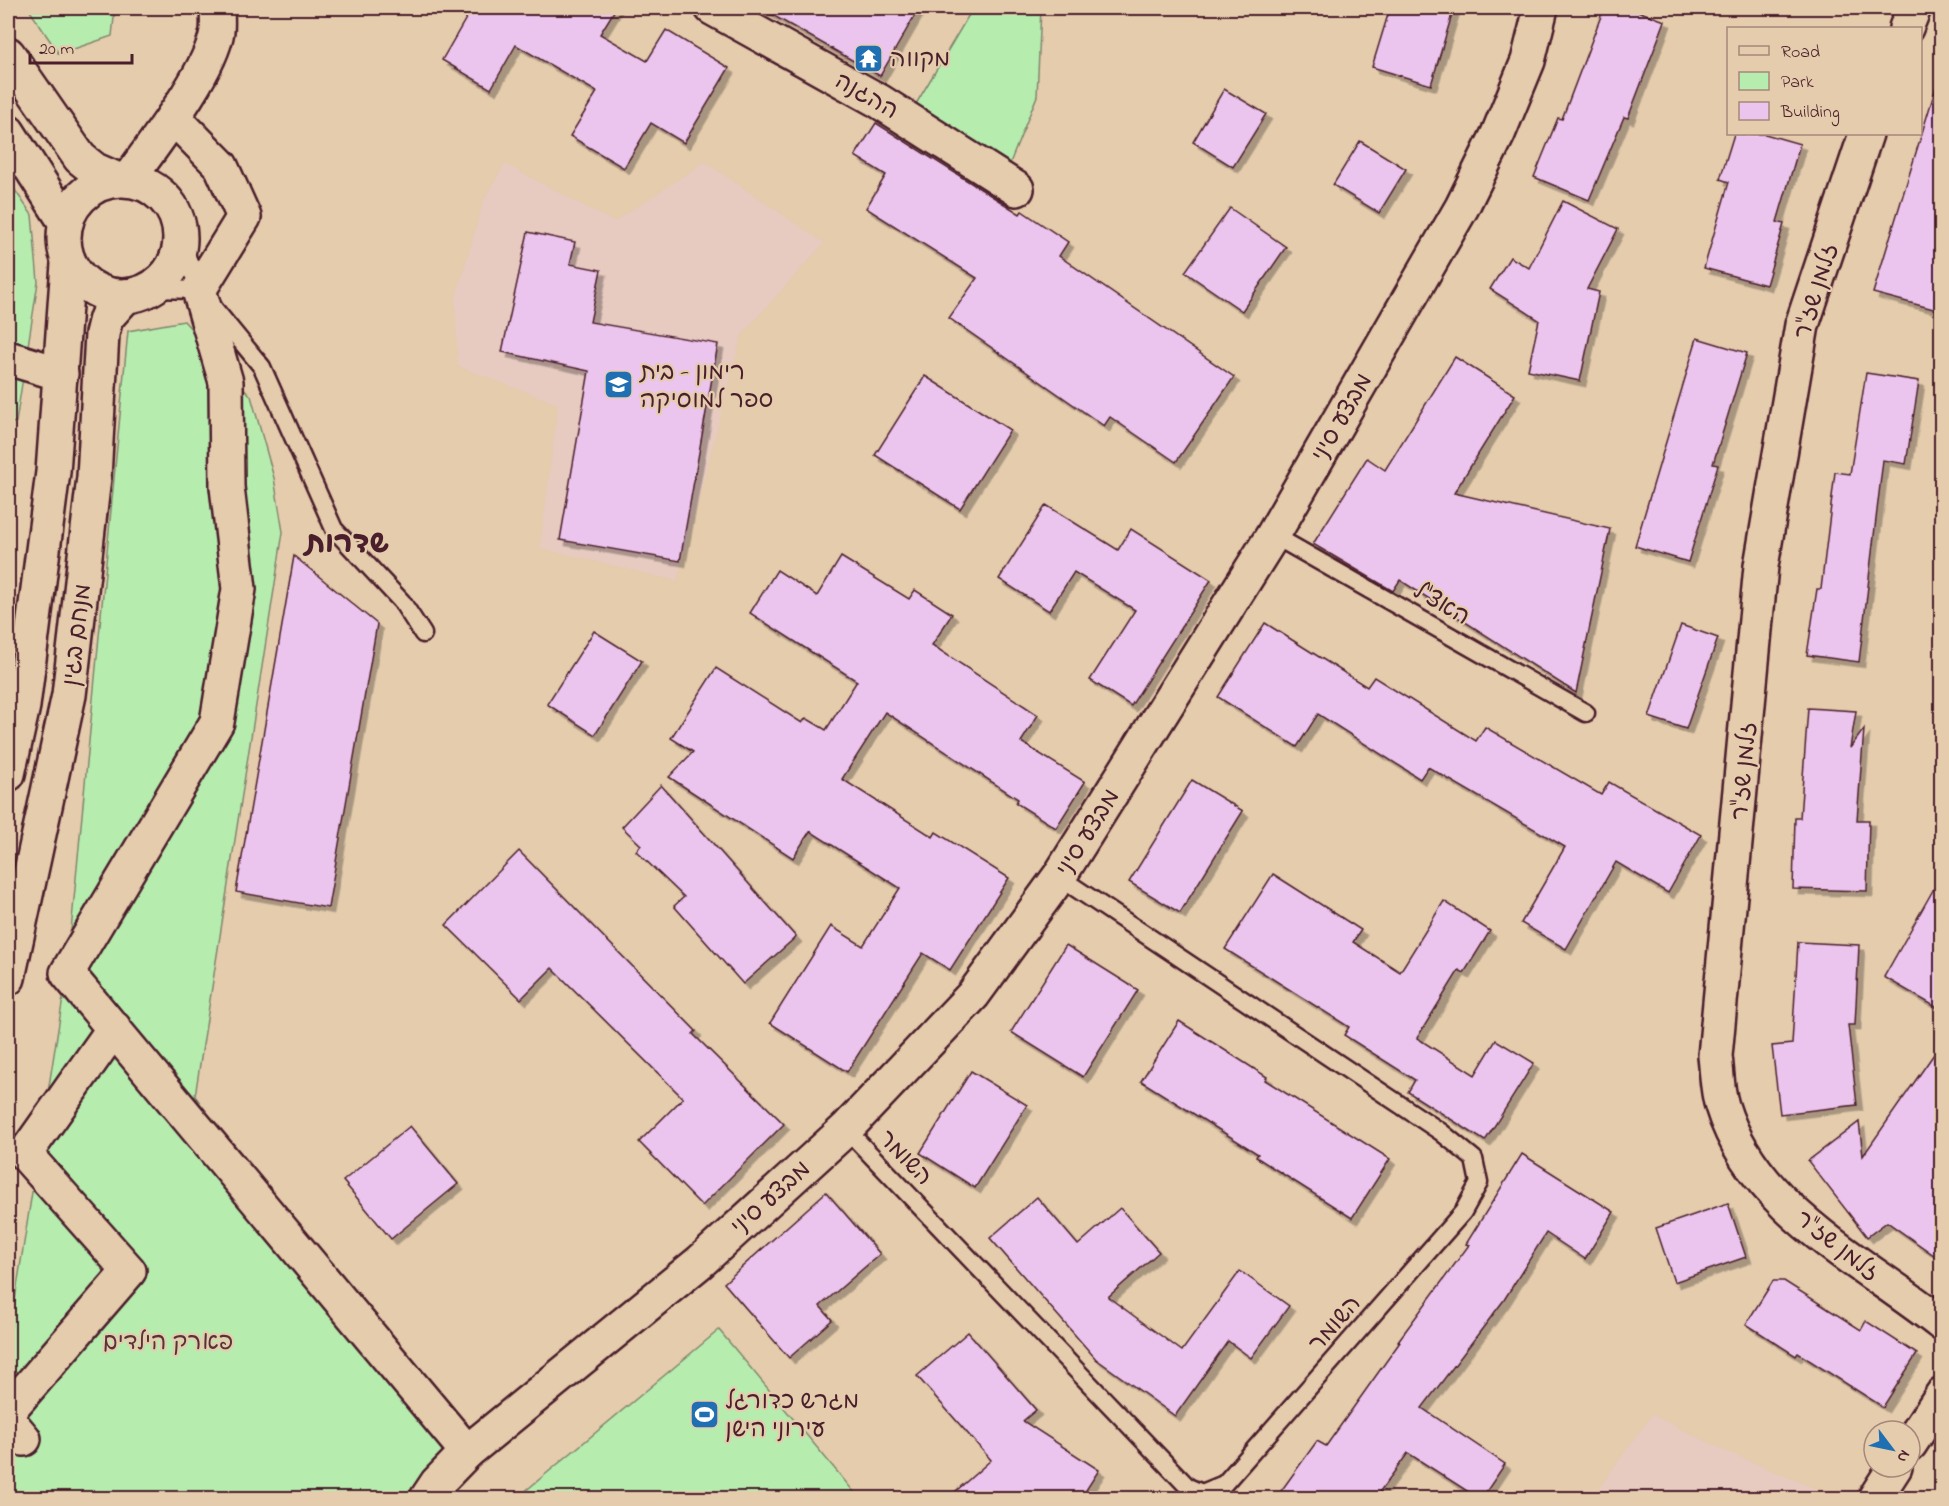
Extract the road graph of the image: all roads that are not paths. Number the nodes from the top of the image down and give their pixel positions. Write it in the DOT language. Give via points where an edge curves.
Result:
graph roads {
  1 [pos="218,8"];
  2 [pos="712,8"];
  3 [pos="1541,8"];
  4 [pos="1914,8"];
  5 [pos="1906,27"];
  6 [pos="8,54"];
  7 [pos="172,117"];
  8 [pos="8,132"];
  9 [pos="1866,135"];
  10 [pos="123,180"];
  11 [pos="1017,189"];
  12 [pos="66,223"];
  13 [pos="180,237"];
  14 [pos="68,264"];
  15 [pos="199,290"];
  16 [pos="138,292"];
  17 [pos="8,358"];
  18 [pos="61,374"];
  19 [pos="1273,535"];
  20 [pos="423,634"];
  21 [pos="1586,714"];
  22 [pos="8,774"];
  23 [pos="1059,877"];
  24 [pos="8,978"];
  25 [pos="114,1028"];
  26 [pos="846,1129"];
  27 [pos="1941,1324"];
  28 [pos="1941,1395"];
  29 [pos="8,1411"];
  30 [pos="1922,1425"];
  31 [pos="467,1452"];
  32 [pos="1887,1479"];
  33 [pos="427,1498"];
  34 [pos="1875,1498"];
  1 -- 7 [label="street" via="210,55"];
  2 -- 11 [label="street, ההגנה" via="879,102"];
  3 -- 19 [label="street, מבצע סיני" via="1528,60 1467,197"];
  4 -- 5 [label="street"];
  6 -- 10 [label="street" via="81,158 95,170"];
  7 -- 10 [label="street"];
  7 -- 15 [label="street" via="221,166 244,217"];
  8 -- 12 [label="street"];
  9 -- 27 [label="street, זלמן שז\"ר" via="1802,325 1761,566 1716,1056 1721,1105 1741,1149 1770,1189 1824,1239"];
  10 -- 12 [label="street" via="86,192 74,205"];
  10 -- 13 [label="street" via="146,185 168,202 177,218"];
  12 -- 14 [label="street"];
  13 -- 15 [label="lane"];
  13 -- 16 [label="street" via="171,269"];
  14 -- 16 [label="street" via="93,288 109,294"];
  14 -- 18 [label="street, מנחם בגין"];
  15 -- 16 [label="lane"];
  15 -- 20 [label="lane" via="262,367 334,529 402,602"];
  15 -- 25 [label="street" via="226,381 227,487 239,589 217,722 68,973"];
  16 -- 24 [label="street, מנחם בגין" via="106,318 102,334 94,477 69,695"];
  17 -- 18 [label="street"];
  18 -- 22 [label="street, מנחם בגין" via="53,472 23,706"];
  19 -- 21 [label="lane, האצ\"ל"];
  19 -- 23 [label="street, מבצע סיני"];
  23 -- 26 [label="street, מבצע סיני" via="973,994"];
  23 -- 26 [label="lane, השומר" via="1441,1132 1474,1159 1479,1183 1463,1212 1224,1484 1202,1493 1188,1487"];
  25 -- 29 [label="street" via="25,1154 129,1271"];
  25 -- 31 [label="street"];
  26 -- 31 [label="street, מבצע סיני" via="700,1262"];
  28 -- 30 [label="street"];
  31 -- 33 [label="street, מבצע סיני"];
  32 -- 34 [label="street"];
}
